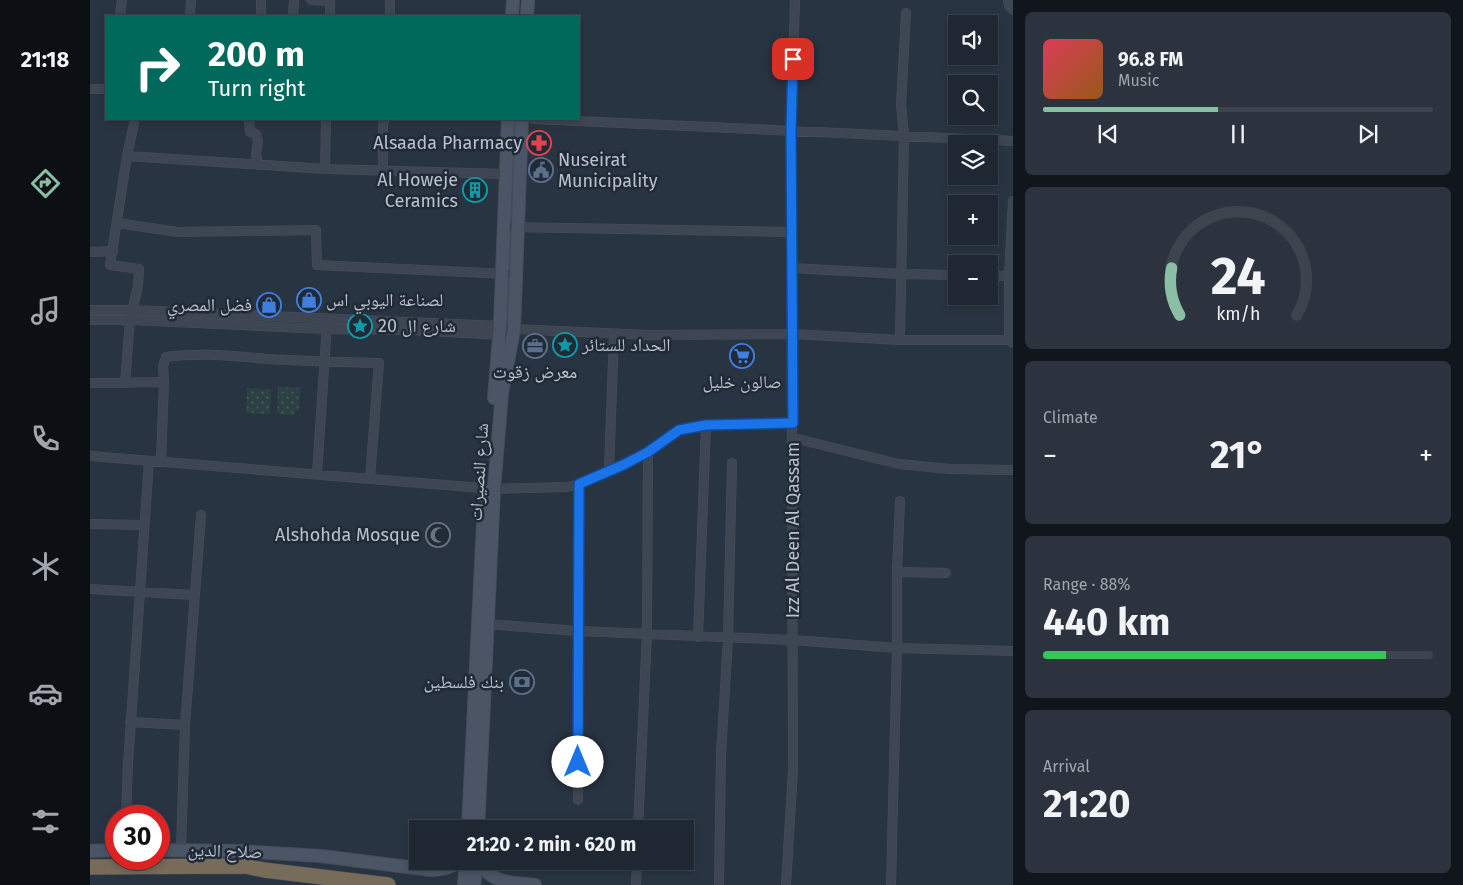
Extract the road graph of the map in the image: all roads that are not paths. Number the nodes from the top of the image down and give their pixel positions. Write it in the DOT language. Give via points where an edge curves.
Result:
graph roads {
  1 [pos="122,0"];
  2 [pos="191,0"];
  3 [pos="261,0"];
  4 [pos="294,0"];
  5 [pos="311,0"];
  6 [pos="390,0"];
  7 [pos="513,0"];
  8 [pos="528,0"];
  9 [pos="795,0"];
  10 [pos="1008,0"];
  11 [pos="330,1"];
  12 [pos="1013,10"];
  13 [pos="906,14"];
  14 [pos="120,15"];
  15 [pos="190,15"];
  16 [pos="261,15"];
  17 [pos="293,15"];
  18 [pos="330,15"];
  19 [pos="390,15"];
  20 [pos="512,15"];
  21 [pos="527,15"];
  22 [pos="90,89"];
  23 [pos="105,89"];
  24 [pos="134,120"];
  25 [pos="249,120"];
  26 [pos="326,120"];
  27 [pos="385,120"];
  28 [pos="508,120"];
  29 [pos="522,120"];
  30 [pos="552,120"];
  31 [pos="791,130"];
  32 [pos="904,135"];
  33 [pos="1013,141"];
  34 [pos="127,156"];
  35 [pos="258,165"];
  36 [pos="325,169"];
  37 [pos="383,171"];
  38 [pos="506,174"];
  39 [pos="1013,201"];
  40 [pos="117,224"];
  41 [pos="504,227"];
  42 [pos="517,228"];
  43 [pos="792,232"];
  44 [pos="113,251"];
  45 [pos="90,252"];
  46 [pos="792,268"];
  47 [pos="509,274"];
  48 [pos="900,274"];
  49 [pos="948,275"];
  50 [pos="998,276"];
  51 [pos="1009,276"];
  52 [pos="90,310"];
  53 [pos="132,310"];
  54 [pos="327,319"];
  55 [pos="90,320"];
  56 [pos="130,320"];
  57 [pos="327,329"];
  58 [pos="500,330"];
  59 [pos="514,330"];
  60 [pos="614,334"];
  61 [pos="793,334"];
  62 [pos="900,340"];
  63 [pos="1011,342"];
  64 [pos="324,361"];
  65 [pos="164,382"];
  66 [pos="90,383"];
  67 [pos="125,383"];
  68 [pos="793,423"];
  69 [pos="706,425"];
  70 [pos="793,438"];
  71 [pos="648,452"];
  72 [pos="90,456"];
  73 [pos="149,461"];
  74 [pos="161,461"];
  75 [pos="732,463"];
  76 [pos="609,470"];
  77 [pos="1013,470"];
  78 [pos="317,474"];
  79 [pos="370,478"];
  80 [pos="579,484"];
  81 [pos="490,488"];
  82 [pos="900,501"];
  83 [pos="201,515"];
  84 [pos="90,524"];
  85 [pos="143,525"];
  86 [pos="897,572"];
  87 [pos="946,573"];
  88 [pos="90,590"];
  89 [pos="139,591"];
  90 [pos="194,595"];
  91 [pos="487,624"];
  92 [pos="578,631"];
  93 [pos="647,633"];
  94 [pos="698,636"];
  95 [pos="728,638"];
  96 [pos="793,640"];
  97 [pos="897,648"];
  98 [pos="1013,651"];
  99 [pos="130,722"];
  100 [pos="185,724"];
  101 [pos="578,800"];
  102 [pos="126,805"];
  103 [pos="468,820"];
  104 [pos="478,820"];
  105 [pos="638,820"];
  106 [pos="181,849"];
  107 [pos="105,850"];
  108 [pos="170,850"];
  109 [pos="90,851"];
  110 [pos="90,867"];
  111 [pos="409,867"];
  112 [pos="465,870"];
  113 [pos="476,870"];
  114 [pos="484,870"];
  115 [pos="636,870"];
  116 [pos="388,885"];
  117 [pos="464,885"];
  118 [pos="474,885"];
  119 [pos="535,885"];
  120 [pos="636,885"];
  121 [pos="719,885"];
  122 [pos="786,885"];
  123 [pos="891,885"];
  1 -- 14 [label="street"];
  2 -- 15 [label="street"];
  3 -- 16 [label="street"];
  4 -- 17 [label="street"];
  5 -- 11 [label="street"];
  6 -- 19 [label="street"];
  7 -- 20 [label="main road"];
  8 -- 21 [label="main road"];
  9 -- 31 [label="street, Izz Al Deen Al Qassam"];
  10 -- 12 [label="street"];
  11 -- 18 [label="street"];
  13 -- 32 [label="street" via="901,105"];
  22 -- 23 [label="street"];
  24 -- 34 [label="street"];
  25 -- 35 [label="street" via="250,132 256,134 258,141"];
  26 -- 36 [label="street"];
  27 -- 37 [label="street"];
  28 -- 38 [label="main road, شارع النصيرات"];
  29 -- 42 [label="main road, شارع النصيرات"];
  30 -- 31 [label="street"];
  31 -- 32 [label="street"];
  31 -- 43 [label="street, Izz Al Deen Al Qassam"];
  32 -- 33 [label="street"];
  32 -- 48 [label="street"];
  34 -- 35 [label="street"];
  34 -- 40 [label="street"];
  35 -- 36 [label="street"];
  36 -- 37 [label="street"];
  37 -- 38 [label="street"];
  38 -- 41 [label="main road, شارع النصيرات"];
  39 -- 51 [label="street"];
  40 -- 44 [label="street"];
  40 -- 47 [label="street" via="178,232 316,230 316,266"];
  41 -- 42 [label="street"];
  41 -- 47 [label="main road, شارع النصيرات"];
  42 -- 43 [label="street"];
  42 -- 47 [label="main road, شارع النصيرات"];
  43 -- 46 [label="street, Izz Al Deen Al Qassam"];
  44 -- 45 [label="street"];
  44 -- 53 [label="street" via="110,265 139,268"];
  46 -- 48 [label="street"];
  46 -- 61 [label="street, Izz Al Deen Al Qassam"];
  47 -- 58 [label="main road, شارع النصيرات"];
  47 -- 59 [label="main road, شارع النصيرات"];
  48 -- 49 [label="street"];
  48 -- 62 [label="street"];
  50 -- 51 [label="street"];
  51 -- 63 [label="street"];
  52 -- 53 [label="street"];
  53 -- 54 [label="street"];
  53 -- 56 [label="street"];
  54 -- 57 [label="street"];
  54 -- 58 [label="street"];
  55 -- 56 [label="street"];
  56 -- 57 [label="street"];
  56 -- 67 [label="street"];
  57 -- 58 [label="street"];
  57 -- 64 [label="street"];
  58 -- 59 [label="street"];
  58 -- 81 [label="main road, شارع النصيرات"];
  59 -- 60 [label="street"];
  59 -- 81 [label="main road, شارع النصيرات" via="502,392"];
  60 -- 61 [label="street"];
  60 -- 76 [label="street"];
  61 -- 62 [label="street"];
  61 -- 68 [label="street, Izz Al Deen Al Qassam"];
  62 -- 63 [label="street"];
  64 -- 65 [label="street" via="166,357"];
  64 -- 78 [label="street"];
  64 -- 79 [label="street" via="380,363"];
  65 -- 67 [label="street"];
  65 -- 74 [label="street"];
  66 -- 67 [label="street"];
  68 -- 69 [label="street"];
  68 -- 70 [label="street, Izz Al Deen Al Qassam"];
  69 -- 71 [label="street" via="679,430"];
  69 -- 94 [label="street"];
  70 -- 77 [label="street" via="899,464"];
  70 -- 96 [label="street, Izz Al Deen Al Qassam"];
  71 -- 76 [label="street"];
  71 -- 93 [label="street"];
  72 -- 73 [label="street"];
  73 -- 74 [label="street"];
  73 -- 85 [label="street"];
  74 -- 78 [label="street"];
  75 -- 95 [label="street"];
  76 -- 80 [label="street"];
  78 -- 79 [label="street"];
  79 -- 81 [label="street"];
  80 -- 81 [label="street"];
  80 -- 92 [label="street"];
  81 -- 91 [label="main road, شارع النصيرات"];
  81 -- 103 [label="main road, شارع النصيرات" via="483,524"];
  82 -- 86 [label="street"];
  83 -- 90 [label="street"];
  84 -- 85 [label="street"];
  85 -- 89 [label="street"];
  86 -- 87 [label="street"];
  86 -- 97 [label="street"];
  88 -- 89 [label="street"];
  89 -- 90 [label="street"];
  89 -- 99 [label="street"];
  90 -- 100 [label="street"];
  91 -- 92 [label="street"];
  91 -- 104 [label="main road, شارع النصيرات"];
  92 -- 93 [label="street"];
  92 -- 101 [label="street"];
  93 -- 94 [label="street"];
  93 -- 105 [label="street"];
  94 -- 95 [label="street"];
  95 -- 96 [label="street"];
  95 -- 121 [label="street" via="721,754"];
  96 -- 97 [label="street"];
  96 -- 122 [label="street, Izz Al Deen Al Qassam" via="794,769"];
  97 -- 98 [label="street"];
  97 -- 123 [label="street"];
  99 -- 100 [label="street"];
  99 -- 102 [label="street"];
  100 -- 106 [label="street"];
  106 -- 108 [label="main road"];
  106 -- 111 [label="main road" via="321,856"];
  107 -- 109 [label="main road"];
  110 -- 116 [label="highway, صلاح الدين" via="245,866"];
  112 -- 117 [label="main road"];
  113 -- 118 [label="main road"];
  114 -- 119 [label="main road" via="496,880"];
  115 -- 120 [label="street"];
}
